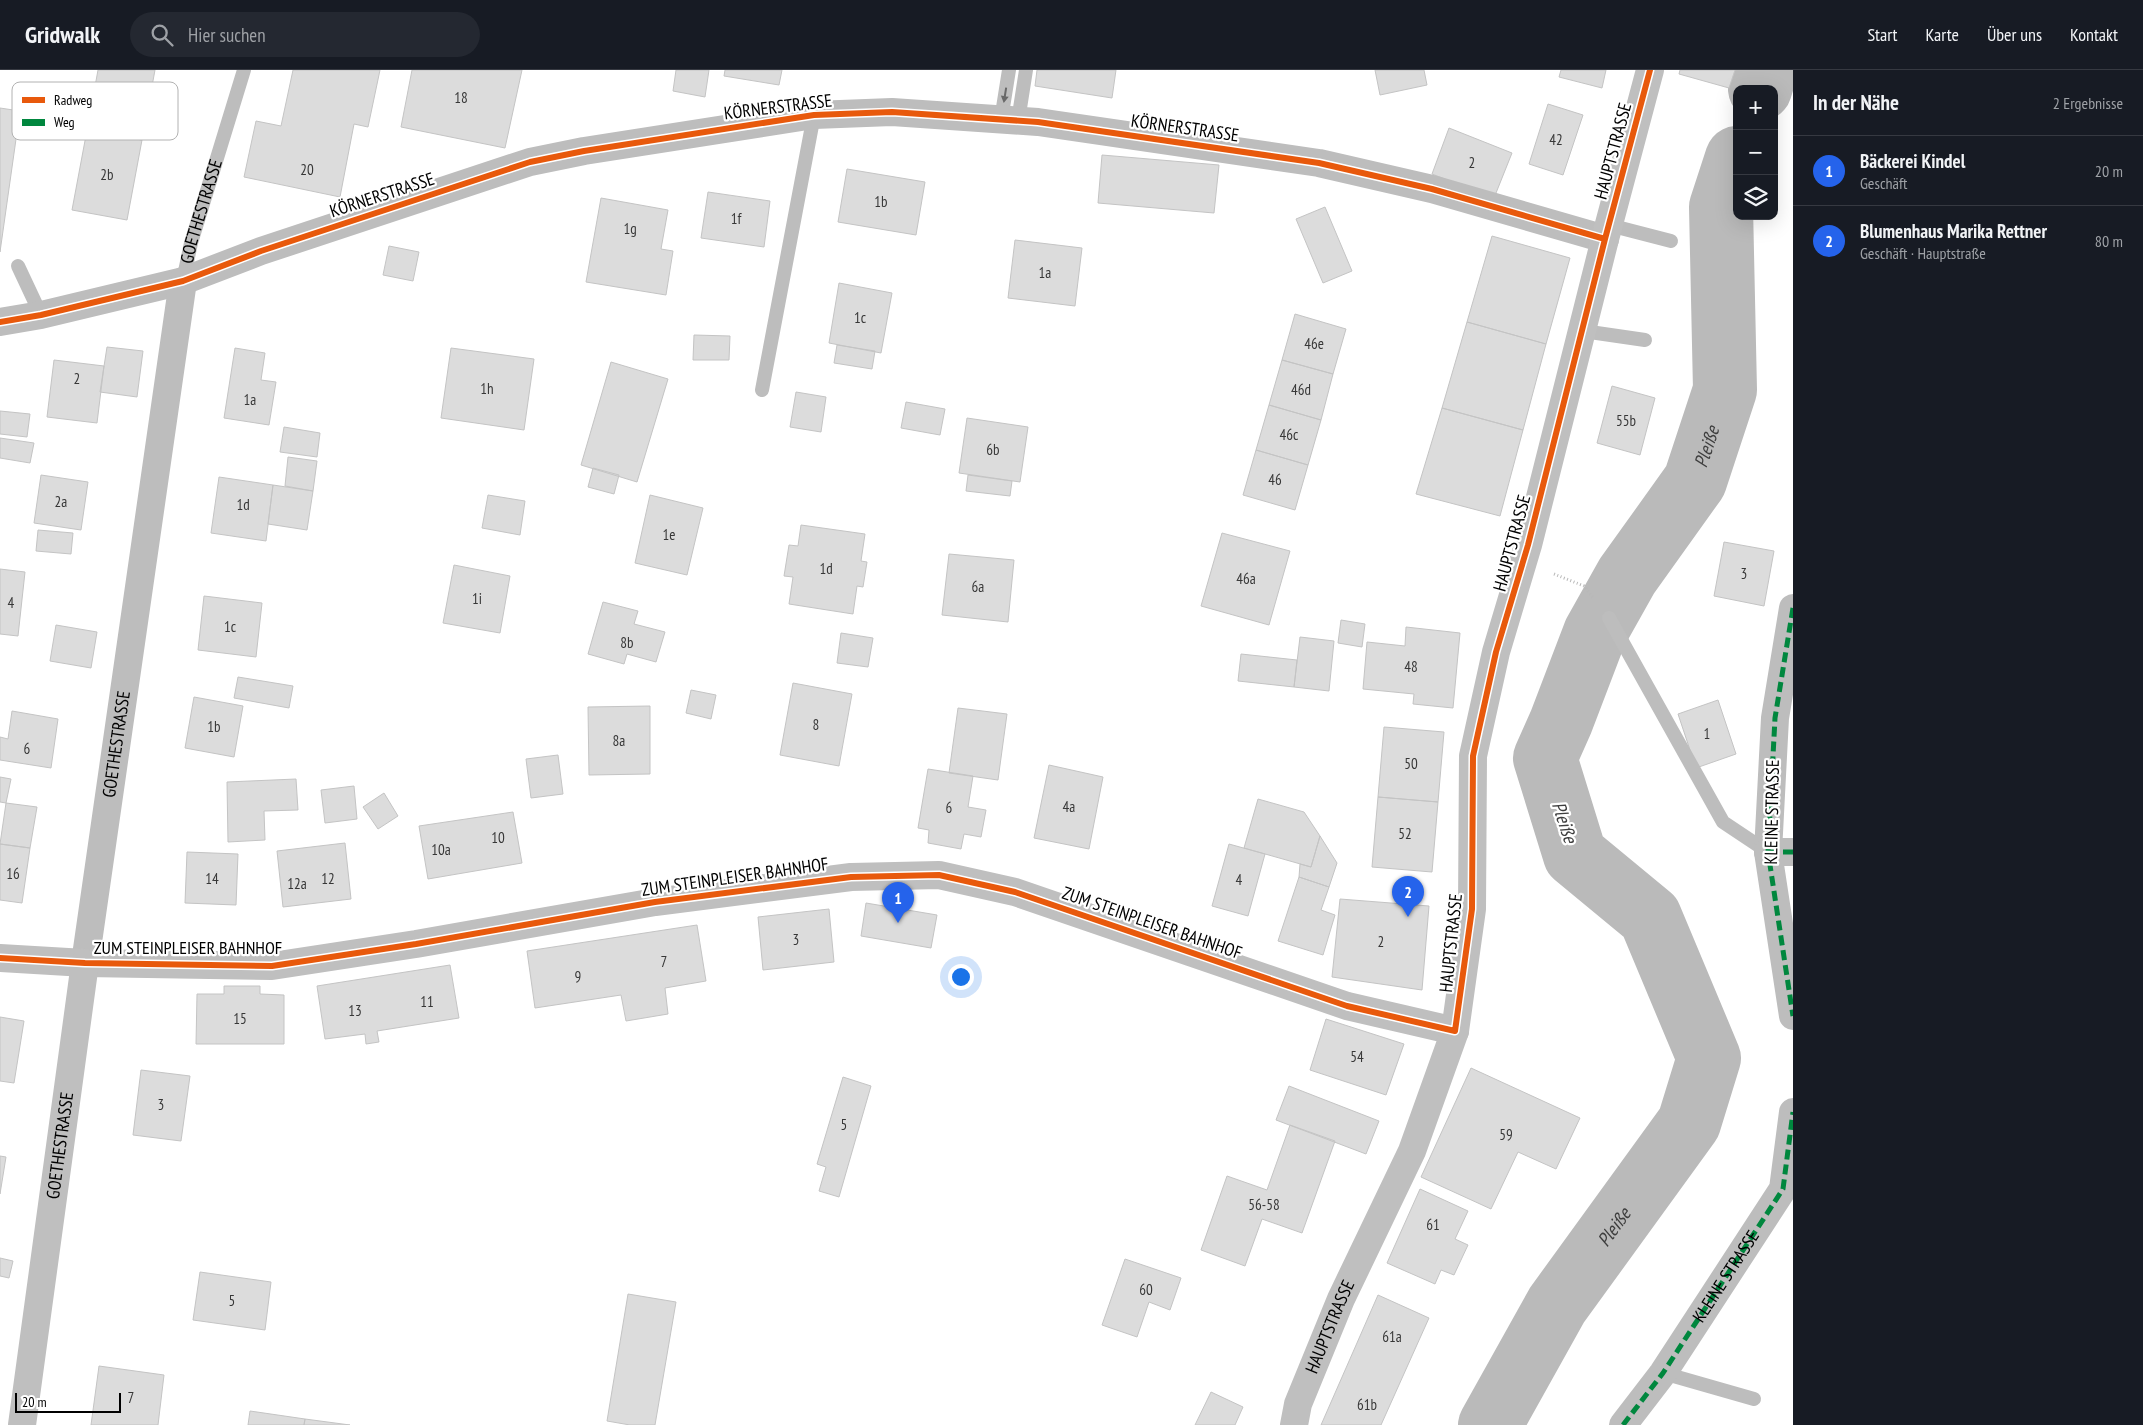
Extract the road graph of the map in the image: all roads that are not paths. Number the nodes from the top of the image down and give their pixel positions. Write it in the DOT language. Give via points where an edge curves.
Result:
graph roads {
  1 [pos="244,70"];
  2 [pos="1009,70"];
  3 [pos="1026,70"];
  4 [pos="1650,70"];
  5 [pos="814,115"];
  6 [pos="1009,121"];
  7 [pos="1607,232"];
  8 [pos="1671,241"];
  9 [pos="18,266"];
  10 [pos="183,281"];
  11 [pos="41,315"];
  12 [pos="0,322"];
  13 [pos="1583,330"];
  14 [pos="1645,340"];
  15 [pos="762,390"];
  16 [pos="1793,608"];
  17 [pos="1609,618"];
  18 [pos="1780,852"];
  19 [pos="0,958"];
  20 [pos="85,963"];
  21 [pos="1793,1016"];
  22 [pos="1456,1031"];
  23 [pos="1793,1112"];
  24 [pos="1663,1373"];
  25 [pos="1754,1398"];
  26 [pos="22,1425"];
  27 [pos="1294,1425"];
  28 [pos="1623,1425"];
  1 -- 10 [label="lane, GOETHESTRASSE" via="191,243"];
  2 -- 6 [label="lane, one-way"];
  3 -- 6 [label="lane"];
  4 -- 7 [label="street, HAUPTSTRASSE"];
  5 -- 6 [label="street, KÖRNERSTRASSE" via="892,112"];
  5 -- 10 [label="street, KÖRNERSTRASSE" via="530,162"];
  5 -- 15 [label="lane, KÖRNERSTRASSE"];
  6 -- 7 [label="street, KÖRNERSTRASSE" via="1038,122 1319,163"];
  7 -- 8 [label="lane"];
  7 -- 13 [label="street, HAUPTSTRASSE"];
  9 -- 11 [label="lane"];
  10 -- 11 [label="street, KÖRNERSTRASSE"];
  10 -- 20 [label="street, GOETHESTRASSE"];
  11 -- 12 [label="street, KÖRNERSTRASSE"];
  13 -- 14 [label="lane"];
  13 -- 22 [label="street, HAUPTSTRASSE" via="1496,652 1473,756 1472,910"];
  16 -- 18 [label="street, KLEINE STRASSE" via="1775,718"];
  17 -- 18 [label="lane" via="1723,822"];
  18 -- 21 [label="street, KLEINE STRASSE"];
  19 -- 20 [label="street, ZUM STEINPLEISER BAHNHOF"];
  20 -- 22 [label="street, ZUM STEINPLEISER BAHNHOF" via="272,966 655,902 851,877 939,875 1015,892 1347,1006"];
  20 -- 26 [label="street, GOETHESTRASSE"];
  22 -- 27 [label="street, HAUPTSTRASSE" via="1412,1151 1341,1300 1298,1404"];
  23 -- 24 [label="street, KLEINE STRASSE" via="1783,1189"];
  24 -- 25 [label="lane"];
  24 -- 28 [label="street, KLEINE STRASSE"];
}
